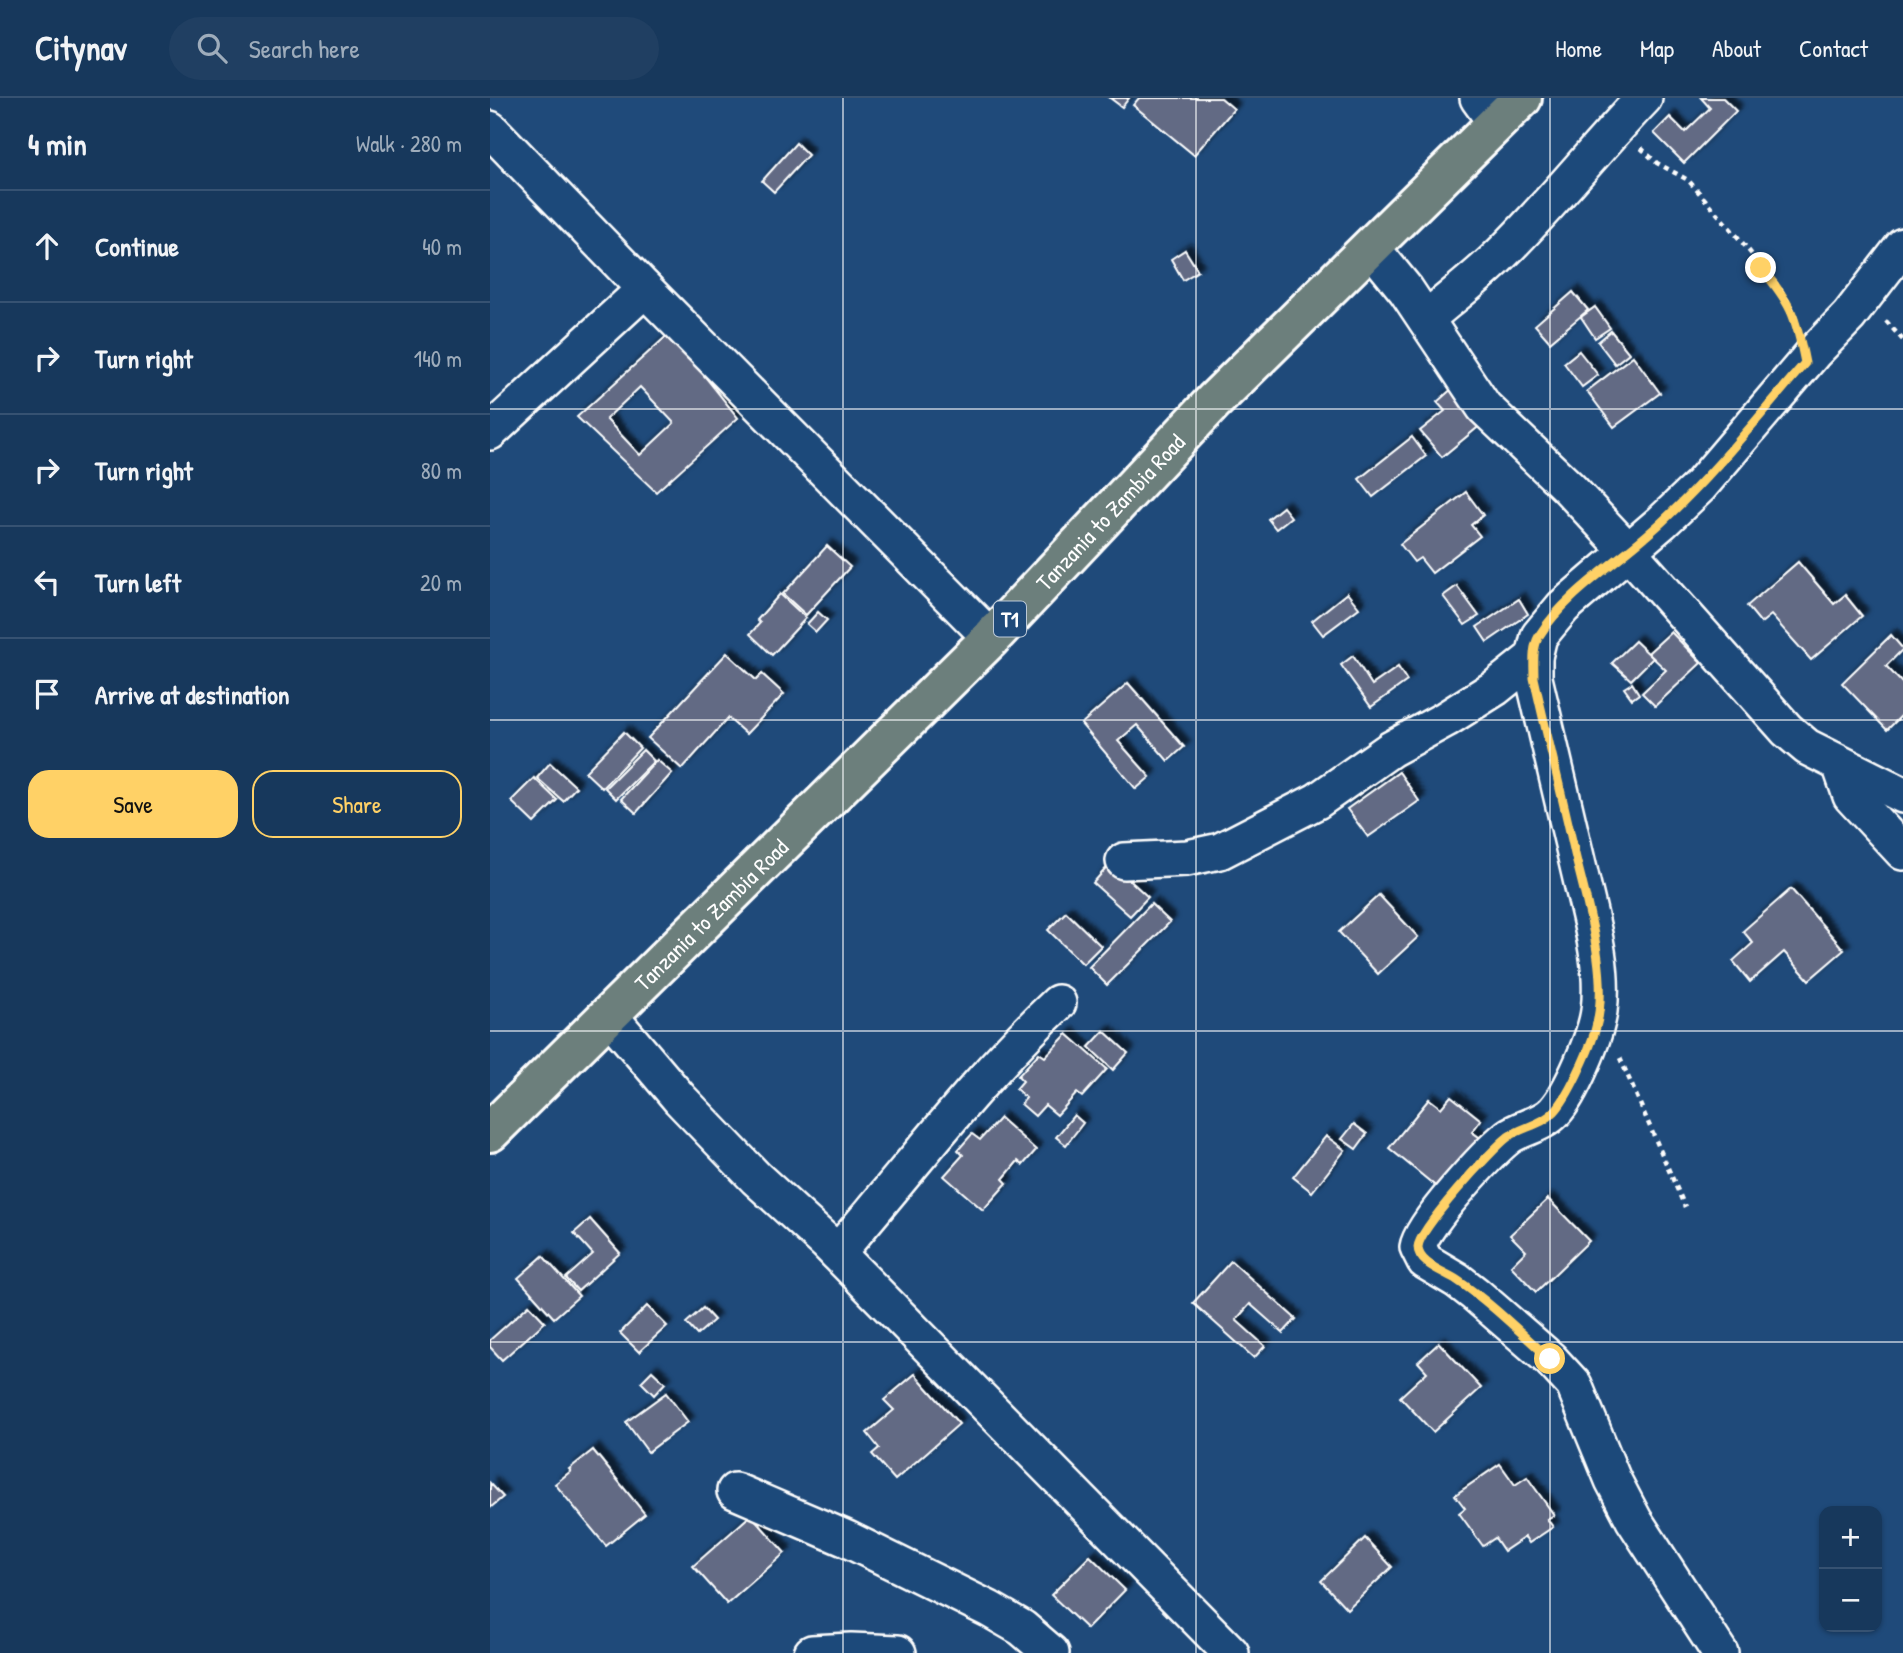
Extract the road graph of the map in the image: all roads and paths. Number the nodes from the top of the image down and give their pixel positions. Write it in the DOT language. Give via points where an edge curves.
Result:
graph roads {
  1 [pos="1644,98"];
  2 [pos="1499,106"];
  3 [pos="1618,125"];
  4 [pos="490,129"];
  5 [pos="1903,246"];
  6 [pos="1371,247"];
  7 [pos="645,289"];
  8 [pos="1426,319"];
  9 [pos="1805,363"];
  10 [pos="490,432"];
  11 [pos="1628,551"];
  12 [pos="991,638"];
  13 [pos="1534,657"];
  14 [pos="1840,764"];
  15 [pos="1903,795"];
  16 [pos="1903,852"];
  17 [pos="1124,861"];
  18 [pos="1058,1003"];
  19 [pos="608,1014"];
  20 [pos="1598,1017"];
  21 [pos="490,1132"];
  22 [pos="1685,1207"];
  23 [pos="837,1253"];
  24 [pos="735,1491"];
  25 [pos="812,1653"];
  26 [pos="898,1653"];
  27 [pos="1050,1653"];
  28 [pos="1231,1653"];
  29 [pos="1720,1653"];
  1 -- 3 [label="street"];
  2 -- 6 [label="highway, Tanzania to Zambia Road / T1"];
  3 -- 8 [label="street" via="1494,261"];
  3 -- 9 [label="path" via="1657,163 1688,180 1782,292 1792,309"];
  4 -- 7 [label="street"];
  5 -- 9 [label="street" via="1849,316"];
  6 -- 8 [label="street"];
  6 -- 12 [label="highway, Tanzania to Zambia Road / T1" via="1214,401"];
  7 -- 10 [label="street"];
  7 -- 12 [label="street"];
  8 -- 11 [label="street" via="1485,407"];
  9 -- 11 [label="street" via="1700,486"];
  11 -- 13 [label="street" via="1563,607 1539,636"];
  11 -- 14 [label="street" via="1787,730 1807,747"];
  12 -- 19 [label="highway, Tanzania to Zambia Road / T1"];
  13 -- 17 [label="street" via="1495,688 1391,749 1317,801 1220,851 1187,858"];
  13 -- 20 [label="street" via="1534,678 1597,953"];
  14 -- 15 [label="street"];
  14 -- 16 [label="street" via="1852,796"];
  18 -- 23 [label="street" via="1016,1043"];
  19 -- 21 [label="highway, Tanzania to Zambia Road / T1"];
  19 -- 23 [label="street" via="680,1099"];
  20 -- 22 [label="path" via="1618,1051"];
  20 -- 29 [label="street" via="1589,1047 1554,1112 1498,1146 1422,1234 1419,1252 1425,1261 1475,1294 1574,1385 1634,1520"];
  23 -- 28 [label="street"];
  24 -- 27 [label="street" via="847,1539 989,1609 1022,1628"];
  25 -- 26 [label="street"];
}
